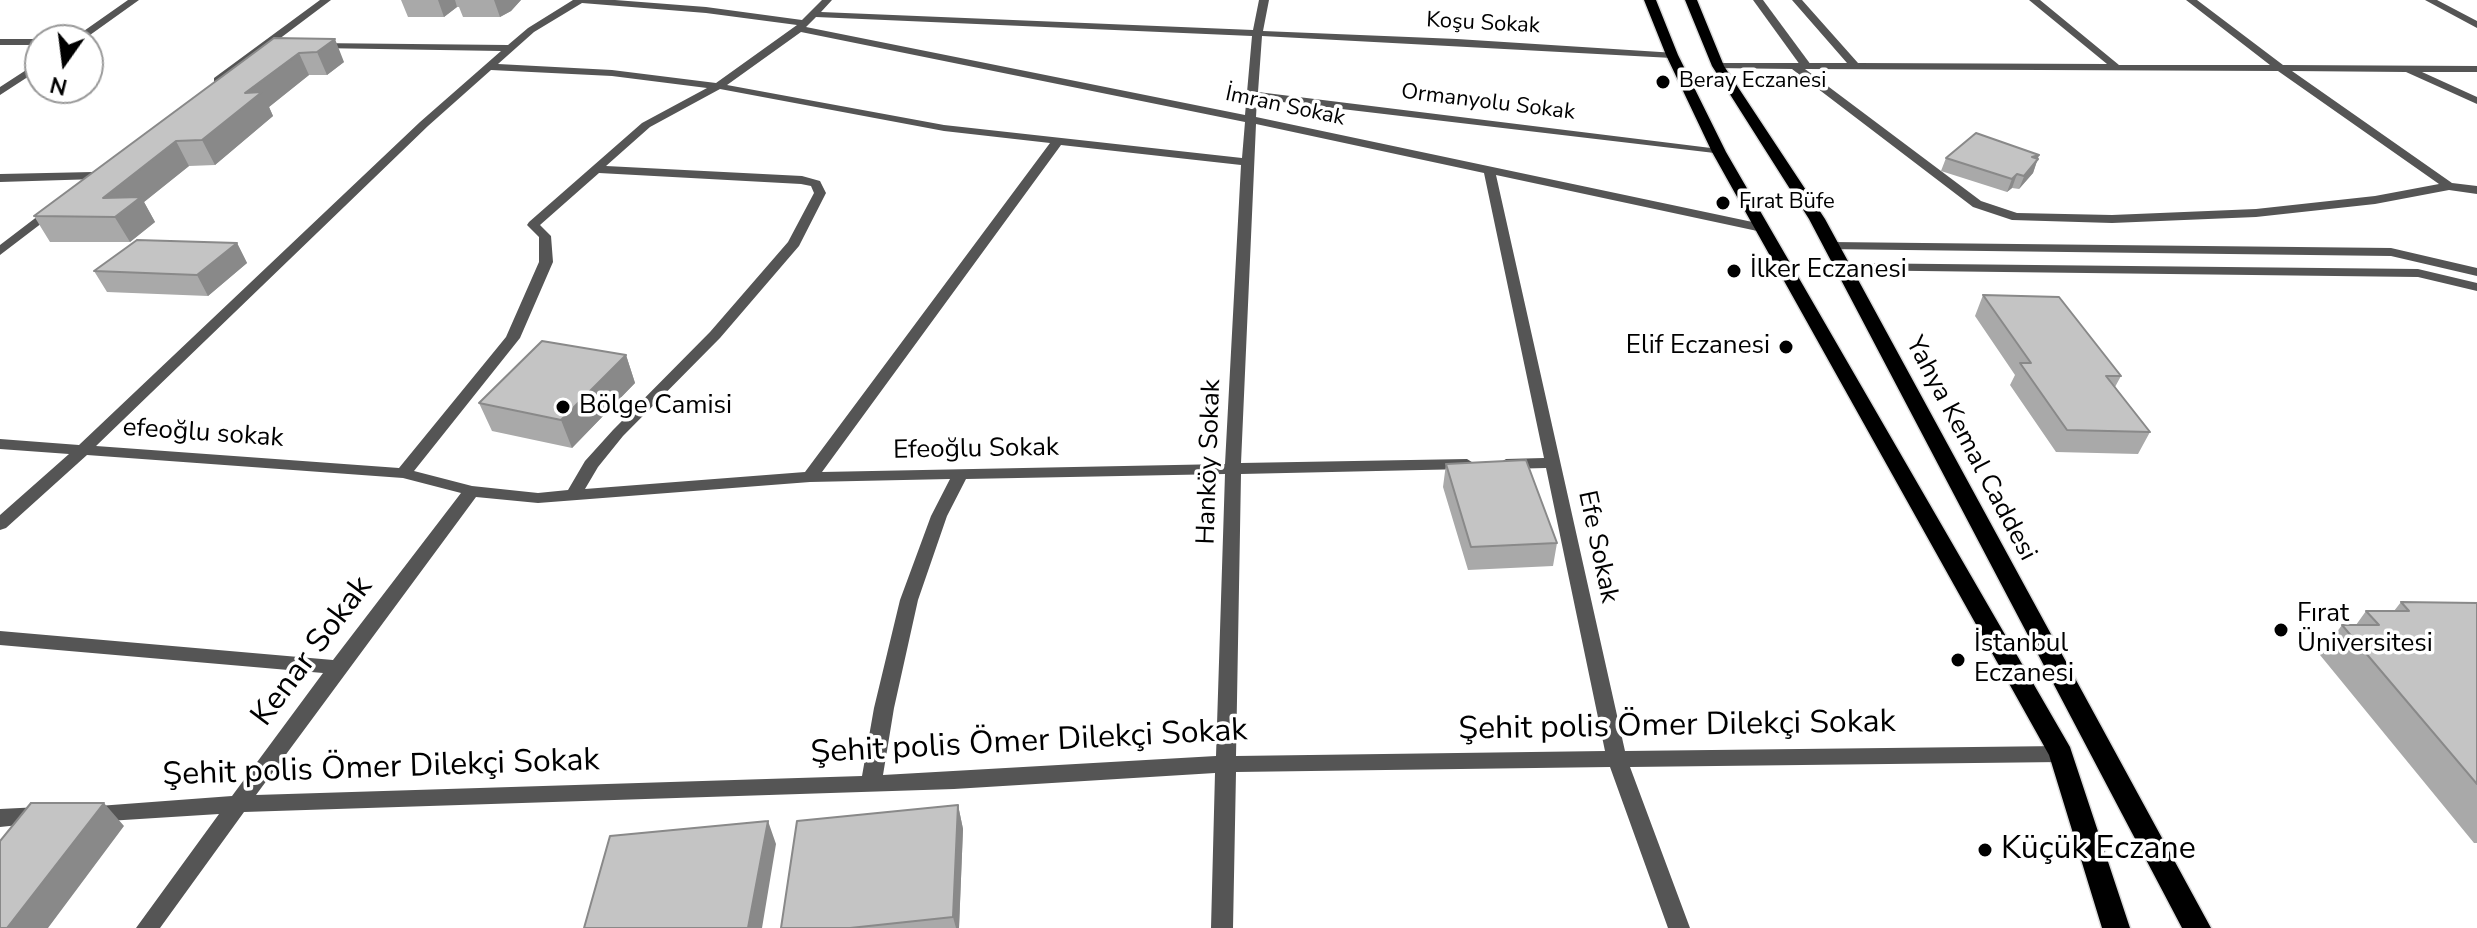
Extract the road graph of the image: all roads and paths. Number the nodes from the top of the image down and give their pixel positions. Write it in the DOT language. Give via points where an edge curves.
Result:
graph roads {
  1 [pos="134,0"];
  2 [pos="326,0"];
  3 [pos="580,0"];
  4 [pos="827,0"];
  5 [pos="1264,0"];
  6 [pos="1650,0"];
  7 [pos="1691,0"];
  8 [pos="1758,0"];
  9 [pos="1797,0"];
  10 [pos="2034,0"];
  11 [pos="2191,0"];
  12 [pos="2430,0"];
  13 [pos="805,22"];
  14 [pos="99,24"];
  15 [pos="2477,25"];
  16 [pos="1257,34"];
  17 [pos="0,42"];
  18 [pos="24,42"];
  19 [pos="266,44"];
  20 [pos="281,44"];
  21 [pos="311,44"];
  22 [pos="509,48"];
  23 [pos="1672,55"];
  24 [pos="1718,66"];
  25 [pos="2115,66"];
  26 [pos="488,67"];
  27 [pos="1801,67"];
  28 [pos="1856,67"];
  29 [pos="2280,68"];
  30 [pos="2405,68"];
  31 [pos="2477,69"];
  32 [pos="24,75"];
  33 [pos="718,86"];
  34 [pos="204,91"];
  35 [pos="0,92"];
  36 [pos="1253,95"];
  37 [pos="2477,101"];
  38 [pos="1251,120"];
  39 [pos="1057,142"];
  40 [pos="1719,152"];
  41 [pos="1247,162"];
  42 [pos="105,167"];
  43 [pos="595,169"];
  44 [pos="1489,170"];
  45 [pos="93,176"];
  46 [pos="0,178"];
  47 [pos="82,186"];
  48 [pos="2449,186"];
  49 [pos="2477,190"];
  50 [pos="70,195"];
  51 [pos="1762,228"];
  52 [pos="1830,246"];
  53 [pos="0,251"];
  54 [pos="1843,267"];
  55 [pos="2477,272"];
  56 [pos="2477,287"];
  57 [pos="0,444"];
  58 [pos="84,449"];
  59 [pos="1553,463"];
  60 [pos="1233,468"];
  61 [pos="403,473"];
  62 [pos="961,474"];
  63 [pos="810,477"];
  64 [pos="472,491"];
  65 [pos="573,496"];
  66 [pos="0,524"];
  67 [pos="0,638"];
  68 [pos="338,667"];
  69 [pos="2061,754"];
  70 [pos="1617,759"];
  71 [pos="1225,764"];
  72 [pos="871,784"];
  73 [pos="237,804"];
  74 [pos="0,818"];
  75 [pos="147,928"];
  76 [pos="1222,928"];
  77 [pos="1679,928"];
  78 [pos="2116,928"];
  79 [pos="2197,928"];
  1 -- 14 [label="street"];
  2 -- 19 [label="street"];
  3 -- 13 [label="street"];
  3 -- 22 [label="street"];
  4 -- 13 [label="street"];
  5 -- 16 [label="street, Hanköy Sokak"];
  6 -- 23 [label="main road"];
  7 -- 24 [label="main road, Yahya Kemal Caddesi"];
  8 -- 27 [label="street"];
  9 -- 28 [label="street"];
  10 -- 25 [label="street"];
  11 -- 29 [label="street"];
  12 -- 15 [label="street"];
  13 -- 16 [label="street, Koşu Sokak"];
  13 -- 33 [label="street"];
  13 -- 38 [label="street, İmran Sokak"];
  16 -- 23 [label="street, Koşu Sokak"];
  16 -- 36 [label="street, Hanköy Sokak"];
  17 -- 18 [label="street"];
  19 -- 20 [label="street"];
  19 -- 34 [label="street"];
  21 -- 22 [label="street"];
  22 -- 26 [label="street"];
  23 -- 40 [label="main road"];
  24 -- 27 [label="street"];
  24 -- 52 [label="main road, Yahya Kemal Caddesi"];
  25 -- 28 [label="street"];
  25 -- 29 [label="street"];
  26 -- 33 [label="street" via="612,73"];
  26 -- 58 [label="street"];
  27 -- 28 [label="street"];
  27 -- 48 [label="street" via="1977,204 2016,217 2256,213"];
  29 -- 30 [label="street"];
  29 -- 48 [label="street"];
  30 -- 31 [label="street"];
  30 -- 37 [label="street"];
  32 -- 35 [label="street"];
  33 -- 39 [label="street" via="944,128"];
  33 -- 43 [label="street" via="646,125"];
  36 -- 38 [label="street, Hanköy Sokak"];
  36 -- 40 [label="street, Ormanyolu Sokak"];
  38 -- 41 [label="street, Hanköy Sokak"];
  38 -- 44 [label="street, İmran Sokak"];
  39 -- 41 [label="street"];
  39 -- 63 [label="street"];
  40 -- 51 [label="main road"];
  41 -- 60 [label="street, Hanköy Sokak"];
  42 -- 45 [label="street"];
  43 -- 61 [label="street" via="533,225 545,236 546,262 513,338"];
  43 -- 65 [label="street" via="802,180 816,184 820,193 794,243 715,335 618,433"];
  44 -- 51 [label="street, İmran Sokak"];
  44 -- 59 [label="street, Efe Sokak"];
  45 -- 46 [label="street"];
  45 -- 47 [label="street"];
  48 -- 49 [label="street"];
  50 -- 53 [label="street"];
  51 -- 69 [label="main road"];
  52 -- 54 [label="main road, Yahya Kemal Caddesi"];
  52 -- 55 [label="street" via="2391,252"];
  54 -- 56 [label="street" via="2418,273"];
  54 -- 79 [label="main road, Yahya Kemal Caddesi"];
  57 -- 58 [label="street, efeoğlu sokak"];
  58 -- 61 [label="street, efeoğlu sokak"];
  58 -- 66 [label="street"];
  59 -- 60 [label="street, Efeoğlu Sokak"];
  59 -- 70 [label="street, Efe Sokak"];
  60 -- 62 [label="street, Efeoğlu Sokak"];
  60 -- 71 [label="street, Hanköy Sokak"];
  61 -- 64 [label="street, Efeoğlu Sokak"];
  62 -- 63 [label="street, Efeoğlu Sokak"];
  62 -- 72 [label="street" via="909,600"];
  63 -- 65 [label="street, Efeoğlu Sokak"];
  64 -- 65 [label="street, Efeoğlu Sokak"];
  64 -- 68 [label="street, Kenar Sokak"];
  67 -- 68 [label="street"];
  68 -- 73 [label="street, Kenar Sokak"];
  69 -- 70 [label="street, Şehit polis Ömer Dilekçi Sokak"];
  69 -- 78 [label="main road"];
  70 -- 71 [label="street, Şehit polis Ömer Dilekçi Sokak"];
  70 -- 77 [label="street, Efe Sokak"];
  71 -- 72 [label="street, Şehit polis Ömer Dilekçi Sokak"];
  71 -- 76 [label="street, Hanköy Sokak"];
  72 -- 73 [label="street, Şehit polis Ömer Dilekçi Sokak"];
  73 -- 74 [label="street, Şehit polis Ömer Dilekçi Sokak"];
  73 -- 75 [label="street, Kenar Sokak"];
}
